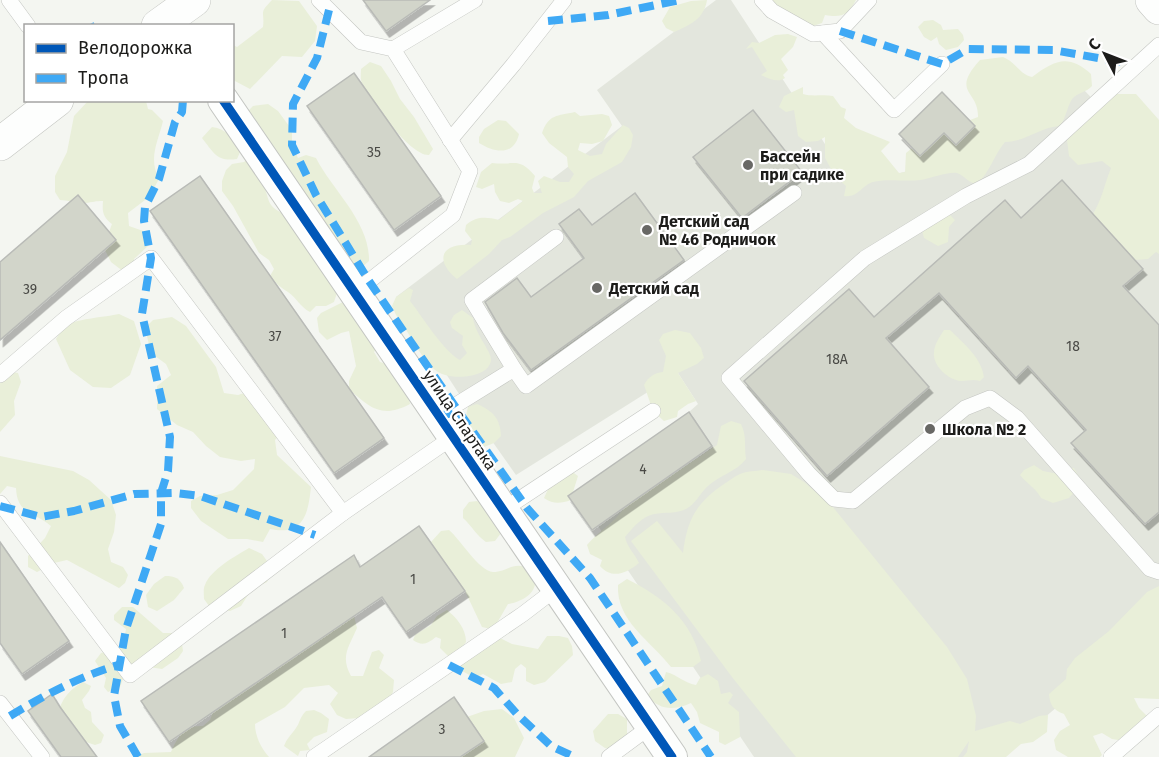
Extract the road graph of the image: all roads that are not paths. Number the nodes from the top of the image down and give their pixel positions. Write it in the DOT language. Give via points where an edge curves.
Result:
graph roads {
  1 [pos="7,0"];
  2 [pos="194,0"];
  3 [pos="319,0"];
  4 [pos="475,0"];
  5 [pos="564,0"];
  6 [pos="762,0"];
  7 [pos="869,0"];
  8 [pos="1152,0"];
  9 [pos="0,5"];
  10 [pos="1159,8"];
  11 [pos="166,23"];
  12 [pos="26,24"];
  13 [pos="823,33"];
  14 [pos="1159,45"];
  15 [pos="393,49"];
  16 [pos="942,64"];
  17 [pos="54,102"];
  18 [pos="224,102"];
  19 [pos="450,140"];
  20 [pos="0,144"];
  21 [pos="794,193"];
  22 [pos="556,237"];
  23 [pos="354,293"];
  24 [pos="514,369"];
  25 [pos="0,375"];
  26 [pos="653,411"];
  27 [pos="446,426"];
  28 [pos="0,503"];
  29 [pos="503,510"];
  30 [pos="344,513"];
  31 [pos="1159,572"];
  32 [pos="557,588"];
  33 [pos="0,703"];
  34 [pos="1159,715"];
  35 [pos="651,726"];
  36 [pos="42,757"];
  37 [pos="314,757"];
  38 [pos="609,757"];
  39 [pos="672,757"];
  40 [pos="1111,757"];
  1 -- 9 [label="lane"];
  1 -- 12 [label="lane"];
  2 -- 11 [label="main road"];
  3 -- 15 [label="lane" via="361,42"];
  4 -- 15 [label="lane"];
  5 -- 19 [label="lane"];
  6 -- 13 [label="lane" via="772,11 813,34"];
  7 -- 13 [label="lane" via="840,31"];
  8 -- 10 [label="main road"];
  13 -- 16 [label="lane" via="894,110"];
  14 -- 31 [label="lane" via="1029,164 966,195 865,258 729,378 834,499 853,501 965,408 990,398 1017,418 1150,569"];
  15 -- 19 [label="lane"];
  17 -- 20 [label="main road"];
  18 -- 23 [label="street, улица Спартака"];
  19 -- 23 [label="lane" via="470,171 453,214"];
  21 -- 24 [label="lane" via="526,386"];
  22 -- 24 [label="lane" via="472,300"];
  23 -- 27 [label="street, улица Спартака"];
  24 -- 27 [label="lane"];
  25 -- 30 [label="lane" via="66,318 151,258"];
  26 -- 29 [label="lane"];
  27 -- 29 [label="street, улица Спартака"];
  27 -- 30 [label="lane"];
  28 -- 30 [label="lane" via="130,675"];
  29 -- 32 [label="street, улица Спартака"];
  32 -- 35 [label="street, улица Спартака"];
  32 -- 37 [label="lane"];
  33 -- 36 [label="lane"];
  34 -- 40 [label="lane"];
  35 -- 38 [label="lane"];
  35 -- 39 [label="street, улица Спартака"];
}
